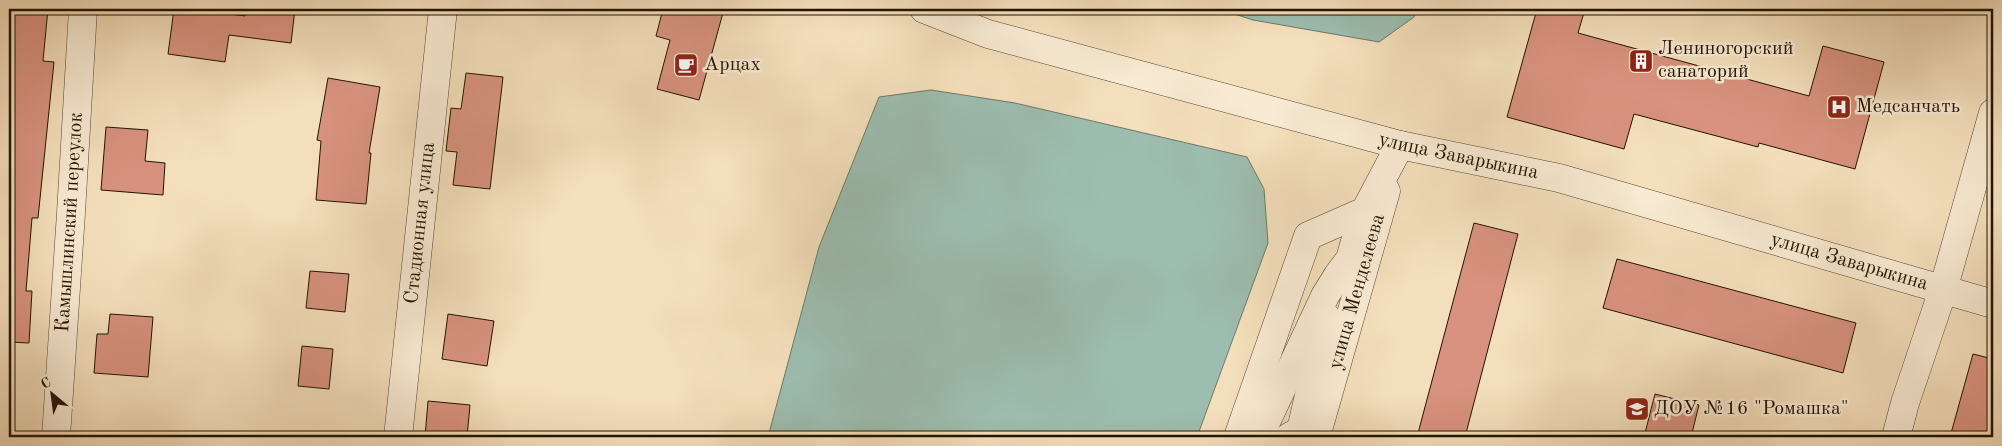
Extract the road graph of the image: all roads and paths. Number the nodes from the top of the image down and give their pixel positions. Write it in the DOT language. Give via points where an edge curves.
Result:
graph roads {
  1 [pos="82,9"];
  2 [pos="443,9"];
  3 [pos="924,9"];
  4 [pos="1993,113"];
  5 [pos="1400,145"];
  6 [pos="1365,211"];
  7 [pos="1338,275"];
  8 [pos="1943,290"];
  9 [pos="1993,304"];
  10 [pos="56,437"];
  11 [pos="398,437"];
  12 [pos="1238,437"];
  13 [pos="1259,437"];
  14 [pos="1289,437"];
  15 [pos="1316,437"];
  16 [pos="1896,437"];
  1 -- 10 [label="street, Камышлинский переулок"];
  2 -- 11 [label="street, Стадионная улица"];
  3 -- 5 [label="street, улица Заварыкина" via="988,34"];
  4 -- 8 [label="street"];
  5 -- 6 [label="street"];
  5 -- 8 [label="street, улица Заварыкина" via="1559,178"];
  5 -- 15 [label="street, улица Менделеева"];
  6 -- 7 [label="street" via="1350,259"];
  6 -- 12 [label="street" via="1308,236"];
  7 -- 13 [label="street"];
  7 -- 14 [label="street" via="1301,430"];
  8 -- 9 [label="street, улица Заварыкина"];
  8 -- 16 [label="street"];
}
